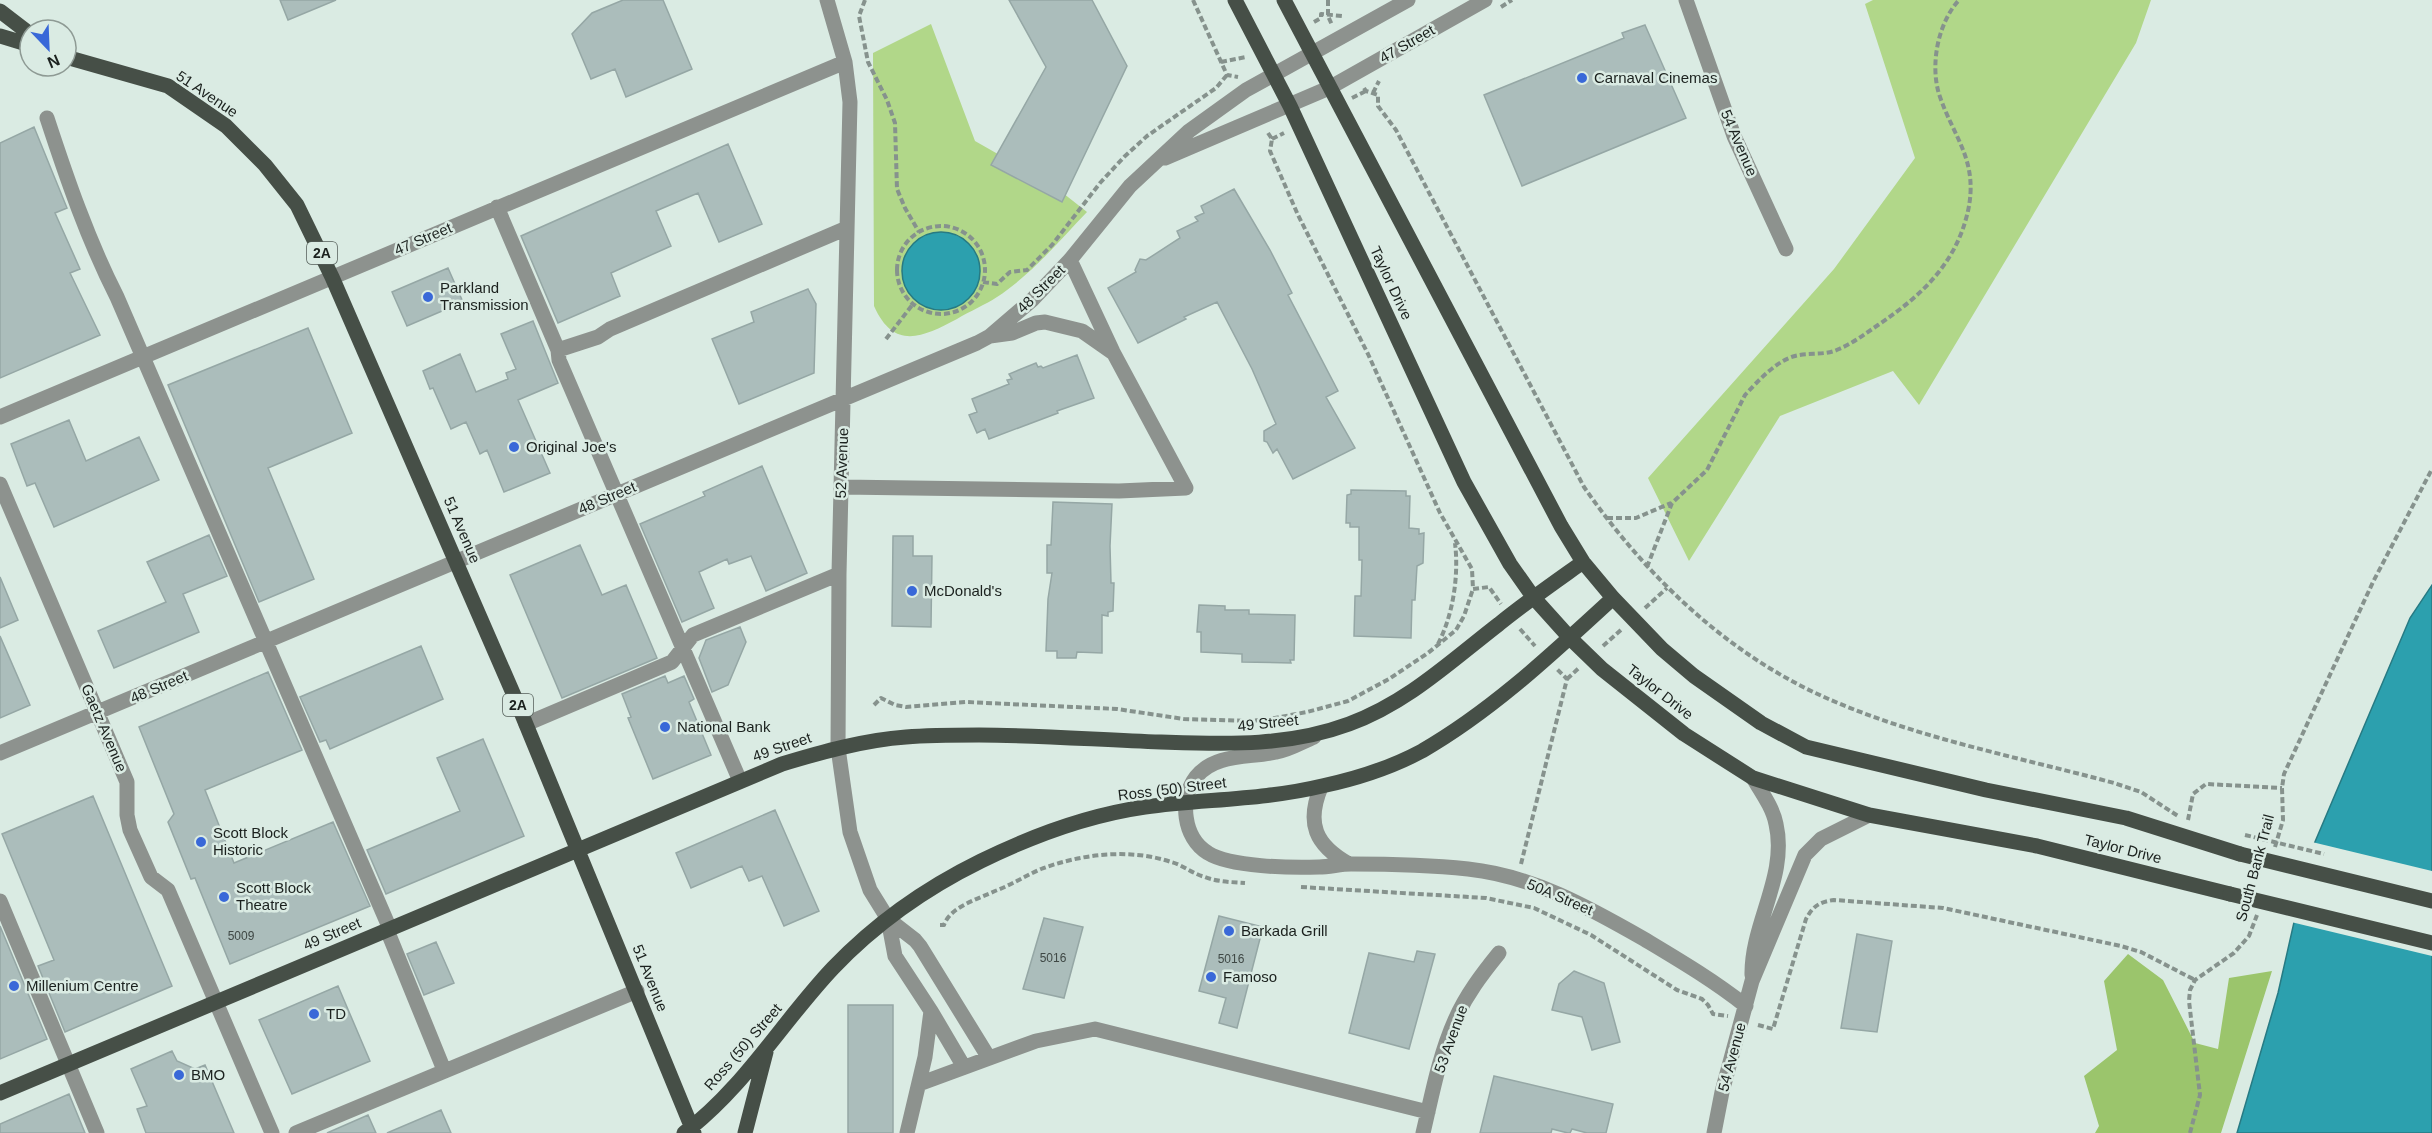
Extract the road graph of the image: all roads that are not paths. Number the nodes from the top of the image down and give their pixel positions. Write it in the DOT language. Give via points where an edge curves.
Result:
graph roads {
  1 [pos="827,0"];
  2 [pos="1235,0"];
  3 [pos="1284,0"];
  4 [pos="1408,0"];
  5 [pos="1485,0"];
  6 [pos="1686,0"];
  7 [pos="0,11"];
  8 [pos="18,25"];
  9 [pos="0,36"];
  10 [pos="18,41"];
  11 [pos="1311,53"];
  12 [pos="78,60"];
  13 [pos="845,62"];
  14 [pos="1273,74"];
  15 [pos="1329,88"];
  16 [pos="1290,106"];
  17 [pos="46,118"];
  18 [pos="1156,161"];
  19 [pos="497,207"];
  20 [pos="847,228"];
  21 [pos="1786,249"];
  22 [pos="1070,260"];
  23 [pos="332,277"];
  24 [pos="990,336"];
  25 [pos="558,350"];
  26 [pos="1113,352"];
  27 [pos="142,357"];
  28 [pos="844,399"];
  29 [pos="0,417"];
  30 [pos="0,484"];
  31 [pos="842,488"];
  32 [pos="616,495"];
  33 [pos="456,562"];
  34 [pos="1583,562"];
  35 [pos="838,573"];
  36 [pos="1534,598"];
  37 [pos="1613,598"];
  38 [pos="1570,638"];
  39 [pos="266,641"];
  40 [pos="682,651"];
  41 [pos="97,713"];
  42 [pos="526,724"];
  43 [pos="1318,735"];
  44 [pos="838,748"];
  45 [pos="0,753"];
  46 [pos="1753,778"];
  47 [pos="740,781"];
  48 [pos="1321,787"];
  49 [pos="1185,803"];
  50 [pos="1869,815"];
  51 [pos="578,848"];
  52 [pos="1349,864"];
  53 [pos="0,901"];
  54 [pos="2432,902"];
  55 [pos="3,918"];
  56 [pos="888,919"];
  57 [pos="388,929"];
  58 [pos="2432,944"];
  59 [pos="1499,953"];
  60 [pos="1752,981"];
  61 [pos="637,991"];
  62 [pos="216,1002"];
  63 [pos="1746,1006"];
  64 [pos="931,1011"];
  65 [pos="767,1049"];
  66 [pos="989,1058"];
  67 [pos="68,1065"];
  68 [pos="964,1067"];
  69 [pos="444,1070"];
  70 [pos="920,1084"];
  71 [pos="0,1093"];
  72 [pos="1428,1112"];
  73 [pos="690,1131"];
  74 [pos="97,1133"];
  75 [pos="272,1133"];
  76 [pos="296,1133"];
  77 [pos="745,1133"];
  78 [pos="907,1133"];
  79 [pos="1423,1133"];
  80 [pos="1714,1133"];
  1 -- 13 [label="street, 52 Avenue"];
  2 -- 14 [label="main road, Taylor Drive"];
  3 -- 11 [label="main road, Taylor Drive"];
  4 -- 11 [label="street"];
  5 -- 15 [label="street, 47 Street"];
  6 -- 21 [label="street, 54 Avenue" via="1734,136"];
  7 -- 8 [label="main road"];
  9 -- 10 [label="main road"];
  11 -- 14 [label="street, 48 Street"];
  11 -- 15 [label="main road, Taylor Drive"];
  12 -- 23 [label="main road, 51 Avenue / 2A" via="168,86 226,126 265,165 297,206"];
  13 -- 19 [label="street, 47 Street"];
  13 -- 20 [label="street, 52 Avenue" via="850,102"];
  14 -- 16 [label="main road, Taylor Drive"];
  14 -- 18 [label="street, 48 Street" via="1189,131"];
  15 -- 16 [label="street, 47 Street"];
  15 -- 34 [label="main road, Taylor Drive" via="1540,489"];
  16 -- 18 [label="street, 48 Street"];
  16 -- 36 [label="main road, Taylor Drive" via="1464,482"];
  17 -- 27 [label="street" via="93,241 93,251"];
  18 -- 22 [label="street, 48 Street" via="1112,206"];
  19 -- 23 [label="street, 47 Street"];
  19 -- 25 [label="street"];
  20 -- 25 [label="street" via="610,328 598,337"];
  20 -- 28 [label="street, 52 Avenue"];
  22 -- 24 [label="street, 48 Street"];
  22 -- 26 [label="street"];
  23 -- 27 [label="street, 47 Street"];
  23 -- 33 [label="main road, 51 Avenue / 2A"];
  24 -- 26 [label="street" via="1045,322 1082,331"];
  24 -- 28 [label="street, 48 Street"];
  25 -- 32 [label="street"];
  26 -- 31 [label="street" via="1186,488"];
  27 -- 29 [label="street, 47 Street"];
  27 -- 39 [label="street"];
  28 -- 31 [label="street, 52 Avenue"];
  28 -- 32 [label="street, 48 Street"];
  30 -- 41 [label="street, Gaetz Avenue"];
  31 -- 35 [label="street, 52 Avenue"];
  32 -- 33 [label="street, 48 Street"];
  32 -- 40 [label="street"];
  33 -- 39 [label="street, 48 Street"];
  33 -- 42 [label="main road, 51 Avenue / 2A"];
  34 -- 36 [label="main road, 49 Street"];
  34 -- 37 [label="main road, Taylor Drive"];
  35 -- 40 [label="street" via="693,636"];
  35 -- 44 [label="street, 52 Avenue"];
  36 -- 38 [label="main road, Taylor Drive"];
  36 -- 43 [label="main road, 49 Street" via="1402,698 1377,713"];
  37 -- 38 [label="main road, Ross (50) Street"];
  37 -- 54 [label="main road, Taylor Drive, bridge" via="1694,676 1761,723 1806,747 2126,818 2240,854"];
  38 -- 46 [label="main road, Taylor Drive" via="1684,734"];
  38 -- 48 [label="main road, Ross (50) Street" via="1514,688 1420,751 1383,768"];
  39 -- 41 [label="street, 48 Street"];
  39 -- 57 [label="street"];
  40 -- 42 [label="street" via="672,662"];
  40 -- 47 [label="street"];
  41 -- 45 [label="street, 48 Street"];
  41 -- 62 [label="street, Gaetz Avenue" via="127,782 130,830 151,877 168,890"];
  42 -- 51 [label="main road, 51 Avenue / 2A"];
  43 -- 44 [label="main road, 49 Street" via="1238,745 979,735 904,737"];
  43 -- 49 [label="street" via="1278,752 1213,763 1197,776"];
  44 -- 47 [label="main road, 49 Street"];
  44 -- 56 [label="street, 52 Avenue" via="850,832 870,890"];
  46 -- 50 [label="main road, Taylor Drive"];
  46 -- 60 [label="street" via="1776,824 1778,847 1777,865 1752,956"];
  47 -- 51 [label="main road, 49 Street"];
  48 -- 49 [label="main road, Ross (50) Street"];
  48 -- 52 [label="street" via="1315,802 1316,831 1330,854"];
  49 -- 52 [label="street, 50A Street" via="1194,841 1222,860 1321,868"];
  49 -- 56 [label="main road, Ross (50) Street" via="1102,816 1050,832 983,860 932,888"];
  50 -- 58 [label="main road, Taylor Drive, bridge" via="2037,846"];
  50 -- 60 [label="street" via="1821,839 1805,855"];
  51 -- 57 [label="main road, 49 Street"];
  51 -- 61 [label="main road, 51 Avenue / 2A"];
  52 -- 63 [label="street, 50A Street" via="1470,869 1518,879 1566,896 1713,980"];
  53 -- 55 [label="street"];
  55 -- 67 [label="street"];
  56 -- 64 [label="street" via="895,956"];
  56 -- 65 [label="main road, Ross (50) Street" via="831,970"];
  56 -- 66 [label="street" via="915,940"];
  57 -- 62 [label="main road, 49 Street"];
  57 -- 69 [label="street"];
  59 -- 72 [label="street, 53 Avenue" via="1471,989 1455,1019"];
  60 -- 63 [label="street, 54 Avenue"];
  61 -- 69 [label="street"];
  61 -- 73 [label="main road, 51 Avenue / 2A"];
  62 -- 67 [label="main road, 49 Street"];
  62 -- 75 [label="street, Gaetz Avenue"];
  63 -- 80 [label="street, 54 Avenue"];
  64 -- 68 [label="street"];
  64 -- 70 [label="street"];
  65 -- 73 [label="main road, Ross (50) Street"];
  65 -- 77 [label="main road"];
  66 -- 68 [label="street"];
  66 -- 72 [label="street" via="1036,1041 1095,1029"];
  67 -- 71 [label="main road, 49 Street"];
  67 -- 74 [label="street"];
  68 -- 70 [label="street"];
  69 -- 76 [label="street"];
  70 -- 78 [label="street"];
  72 -- 79 [label="street, 53 Avenue"];
}
